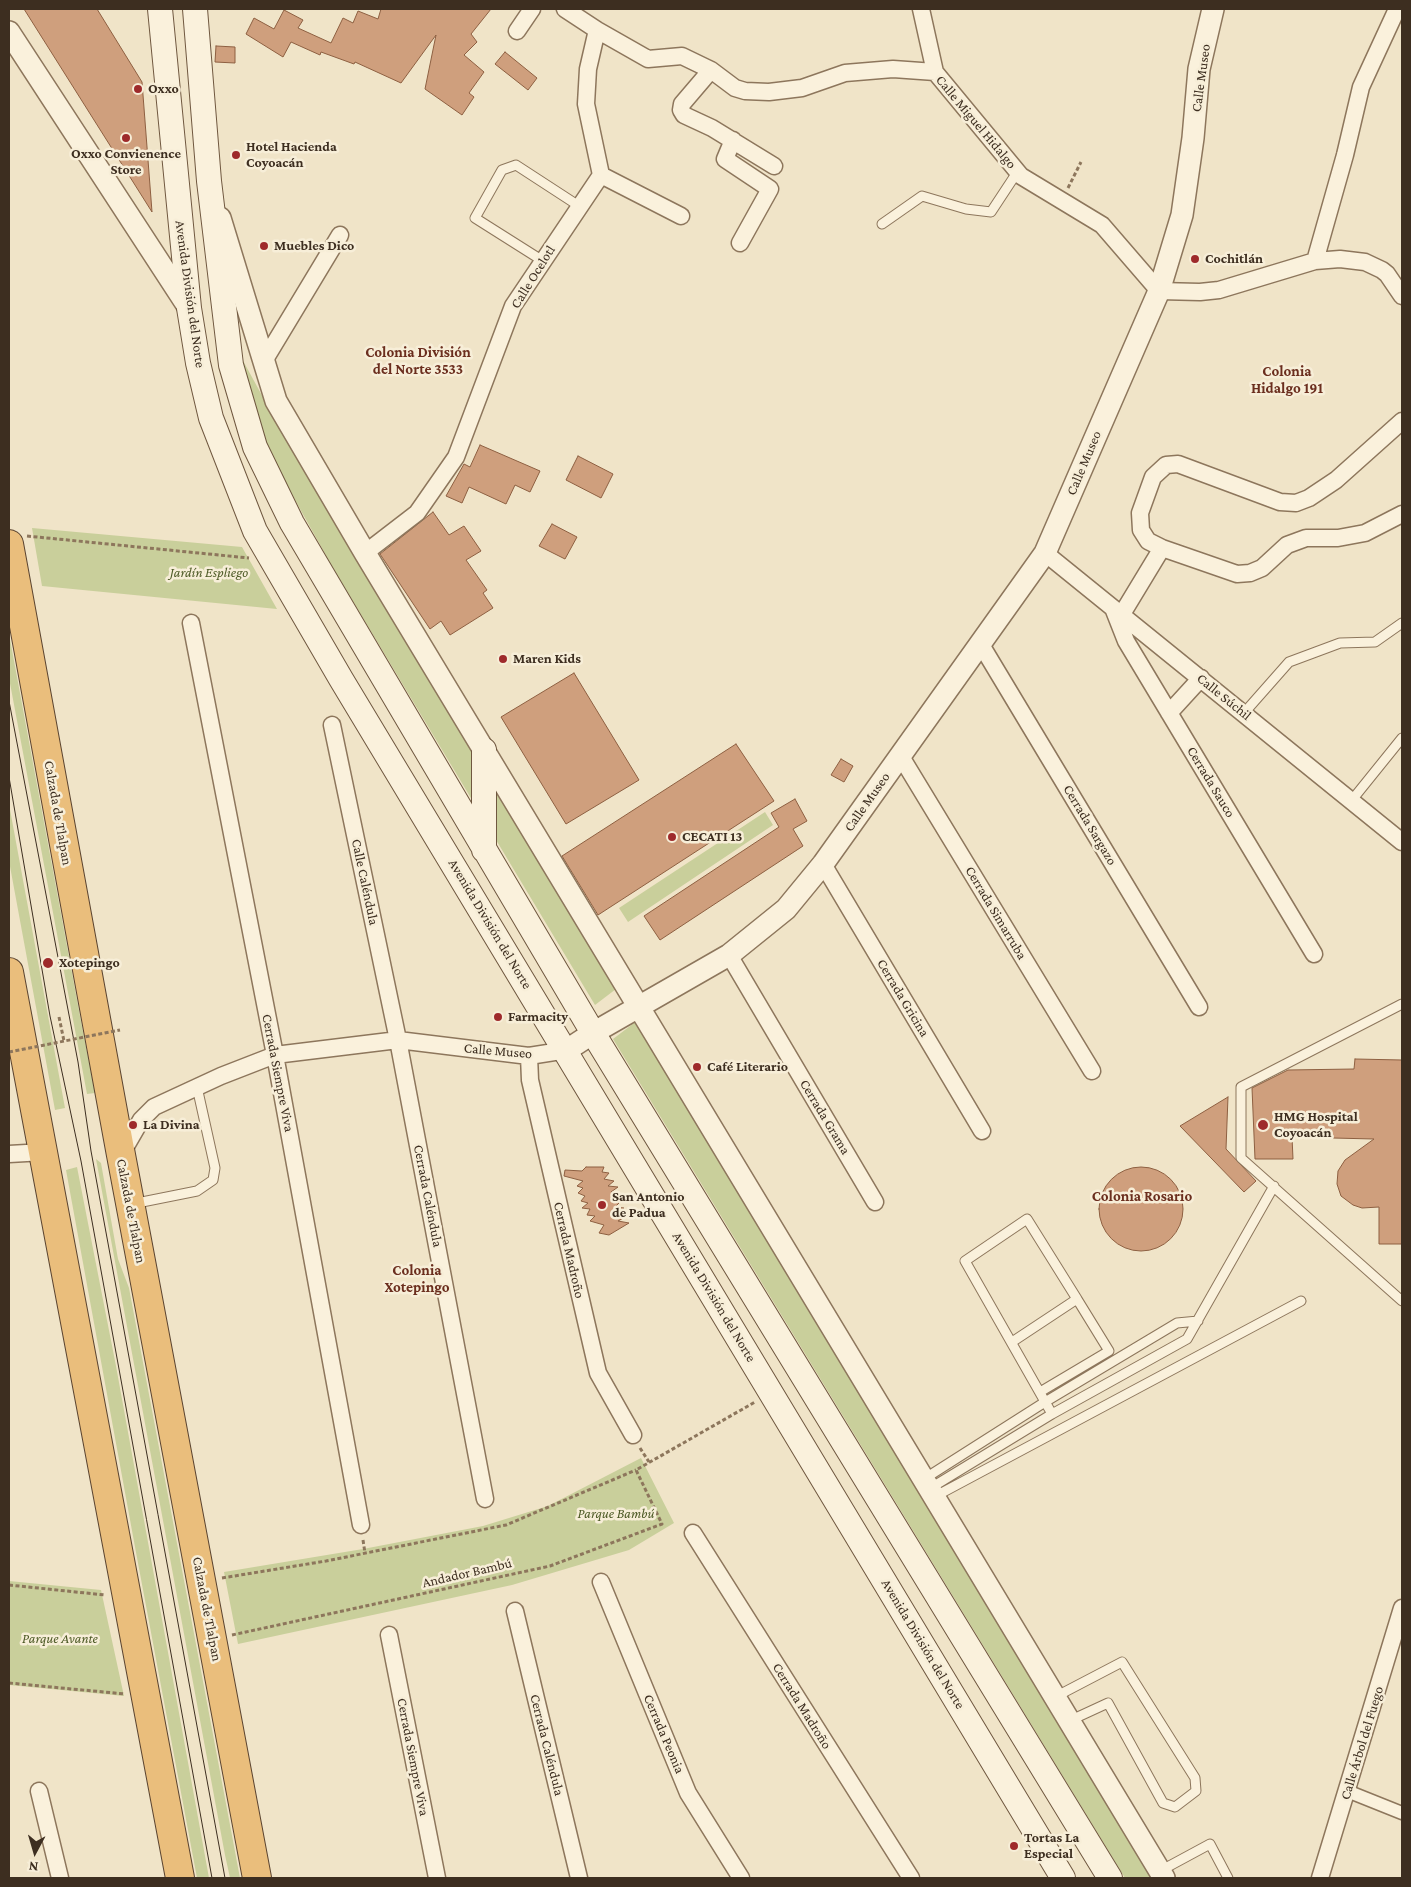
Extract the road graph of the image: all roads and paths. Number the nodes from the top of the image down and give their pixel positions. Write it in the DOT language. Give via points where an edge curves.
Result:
graph roads {
  1 [pos="160,9"];
  2 [pos="195,9"];
  3 [pos="532,9"];
  4 [pos="565,9"];
  5 [pos="921,9"];
  6 [pos="1213,9"];
  7 [pos="1397,9"];
  8 [pos="596,30"];
  9 [pos="517,31"];
  10 [pos="9,32"];
  11 [pos="711,70"];
  12 [pos="935,72"];
  13 [pos="201,82"];
  14 [pos="166,85"];
  15 [pos="733,140"];
  16 [pos="1081,162"];
  17 [pos="774,166"];
  18 [pos="1018,171"];
  19 [pos="601,175"];
  20 [pos="209,181"];
  21 [pos="1069,186"];
  22 [pos="579,206"];
  23 [pos="681,216"];
  24 [pos="882,224"];
  25 [pos="340,236"];
  26 [pos="740,243"];
  27 [pos="543,261"];
  28 [pos="1315,261"];
  29 [pos="1159,291"];
  30 [pos="1402,296"];
  31 [pos="189,308"];
  32 [pos="264,361"];
  33 [pos="1402,422"];
  34 [pos="1402,514"];
  35 [pos="14,540"];
  36 [pos="1162,548"];
  37 [pos="365,552"];
  38 [pos="1045,553"];
  39 [pos="271,560"];
  40 [pos="1117,610"];
  41 [pos="1402,622"];
  42 [pos="191,623"];
  43 [pos="980,643"];
  44 [pos="1201,678"];
  45 [pos="1170,713"];
  46 [pos="1244,713"];
  47 [pos="332,725"];
  48 [pos="1402,738"];
  49 [pos="484,750"];
  50 [pos="900,755"];
  51 [pos="1352,800"];
  52 [pos="1402,842"];
  53 [pos="484,850"];
  54 [pos="823,864"];
  55 [pos="1314,954"];
  56 [pos="729,955"];
  57 [pos="9,972"];
  58 [pos="1402,1004"];
  59 [pos="639,1006"];
  60 [pos="1199,1007"];
  61 [pos="59,1017"];
  62 [pos="120,1030"];
  63 [pos="593,1032"];
  64 [pos="63,1039"];
  65 [pos="398,1040"];
  66 [pos="566,1050"];
  67 [pos="9,1052"];
  68 [pos="276,1055"];
  69 [pos="529,1056"];
  70 [pos="1092,1071"];
  71 [pos="197,1087"];
  72 [pos="982,1131"];
  73 [pos="44,1152"];
  74 [pos="9,1154"];
  75 [pos="120,1155"];
  76 [pos="1274,1186"];
  77 [pos="875,1202"];
  78 [pos="130,1204"];
  79 [pos="1078,1300"];
  80 [pos="1301,1301"];
  81 [pos="1402,1301"];
  82 [pos="1198,1321"];
  83 [pos="1012,1342"];
  84 [pos="1040,1392"];
  85 [pos="772,1393"];
  86 [pos="1045,1402"];
  87 [pos="1052,1414"];
  88 [pos="633,1436"];
  89 [pos="636,1470"];
  90 [pos="929,1488"];
  91 [pos="485,1499"];
  92 [pos="361,1525"];
  93 [pos="693,1533"];
  94 [pos="201,1581"];
  95 [pos="601,1582"];
  96 [pos="9,1585"];
  97 [pos="128,1597"];
  98 [pos="1402,1608"];
  99 [pos="515,1611"];
  100 [pos="389,1635"];
  101 [pos="212,1639"];
  102 [pos="9,1683"];
  103 [pos="146,1696"];
  104 [pos="1055,1697"];
  105 [pos="1069,1721"];
  106 [pos="39,1791"];
  107 [pos="1347,1791"];
  108 [pos="1402,1813"];
  109 [pos="1162,1875"];
  110 [pos="60,1878"];
  111 [pos="180,1878"];
  112 [pos="257,1878"];
  113 [pos="437,1878"];
  114 [pos="579,1878"];
  115 [pos="741,1878"];
  116 [pos="911,1878"];
  117 [pos="1063,1878"];
  118 [pos="1110,1878"];
  119 [pos="1228,1878"];
  120 [pos="1320,1878"];
  1 -- 14 [label="main road, Avenida División del Norte"];
  2 -- 13 [label="main road"];
  3 -- 9 [label="street"];
  4 -- 8 [label="street, Calle Miguel Hidalgo"];
  5 -- 12 [label="street"];
  6 -- 29 [label="street, Calle Museo" via="1199,70 1182,215"];
  7 -- 28 [label="street" via="1361,87"];
  8 -- 11 [label="street, Calle Miguel Hidalgo" via="648,59 682,56"];
  8 -- 19 [label="street" via="588,70 586,104"];
  10 -- 31 [label="street"];
  11 -- 12 [label="street, Calle Miguel Hidalgo" via="734,88 769,92 802,88 845,73 893,69"];
  11 -- 15 [label="street" via="682,104 681,110 684,115"];
  12 -- 18 [label="street, Calle Miguel Hidalgo"];
  13 -- 14 [label="main road" via="196,74 180,70"];
  13 -- 20 [label="main road"];
  14 -- 31 [label="main road, Avenida División del Norte"];
  15 -- 17 [label="street"];
  15 -- 26 [label="street" via="724,159 770,189"];
  16 -- 21 [label="path"];
  18 -- 24 [label="lane" via="990,212 966,209 922,196"];
  18 -- 29 [label="street, Calle Miguel Hidalgo" via="1102,225"];
  19 -- 22 [label="street, Calle Ocelotl"];
  19 -- 23 [label="street"];
  20 -- 32 [label="street"];
  20 -- 53 [label="main road" via="231,365 255,447 292,523"];
  22 -- 27 [label="street, Calle Ocelotl"];
  22 -- 27 [label="lane" via="516,166 502,170 475,218"];
  25 -- 32 [label="street"];
  27 -- 37 [label="street, Calle Ocelotl" via="513,306 456,457 417,513"];
  28 -- 29 [label="street" via="1219,290"];
  28 -- 30 [label="street" via="1340,259 1364,262 1387,274"];
  29 -- 38 [label="street, Calle Museo"];
  31 -- 39 [label="main road, Avenida División del Norte" via="211,418 244,505"];
  32 -- 37 [label="street" via="276,400"];
  33 -- 36 [label="street" via="1336,480 1296,503 1280,502 1178,464 1166,465 1153,477 1140,513 1141,530 1148,541"];
  34 -- 36 [label="street" via="1365,533 1338,538 1306,538 1287,545 1262,568 1250,573 1237,574"];
  35 -- 39 [label="path"];
  35 -- 75 [label="highway, Calzada de Tlalpan"];
  36 -- 40 [label="street"];
  37 -- 49 [label="street"];
  38 -- 40 [label="street, Calle Súchil"];
  38 -- 43 [label="street, Calle Museo"];
  39 -- 66 [label="main road, Avenida División del Norte"];
  40 -- 44 [label="street, Calle Súchil"];
  40 -- 45 [label="street, Cerrada Sauco" via="1126,641"];
  41 -- 46 [label="lane" via="1375,642 1340,643 1288,662"];
  42 -- 68 [label="street, Cerrada Siempre Viva"];
  43 -- 50 [label="street, Calle Museo"];
  43 -- 60 [label="street, Cerrada Sargazo"];
  44 -- 45 [label="street"];
  44 -- 46 [label="street, Calle Súchil"];
  45 -- 55 [label="street, Cerrada Sauco"];
  46 -- 51 [label="street, Calle Súchil"];
  47 -- 65 [label="street, Calle Caléndula"];
  48 -- 51 [label="lane"];
  49 -- 53 [label="main road"];
  49 -- 59 [label="street"];
  50 -- 54 [label="street, Calle Museo"];
  50 -- 70 [label="street, Cerrada Simarruba"];
  51 -- 52 [label="street, Calle Súchil"];
  53 -- 63 [label="main road"];
  54 -- 56 [label="street, Calle Museo" via="786,909"];
  54 -- 72 [label="street, Cerrada Gricina"];
  56 -- 59 [label="street, Calle Museo"];
  56 -- 77 [label="street, Cerrada Grama"];
  57 -- 73 [label="highway"];
  58 -- 76 [label="lane" via="1241,1087 1241,1158"];
  59 -- 63 [label="street, Calle Museo"];
  59 -- 90 [label="street"];
  61 -- 64 [label="path"];
  62 -- 64 [label="path, bridge"];
  63 -- 66 [label="street, Calle Museo"];
  63 -- 118 [label="main road"];
  64 -- 67 [label="path, bridge"];
  65 -- 68 [label="street, Calle Museo"];
  65 -- 69 [label="street, Calle Museo"];
  65 -- 91 [label="street, Cerrada Caléndula"];
  66 -- 69 [label="street, Calle Museo"];
  66 -- 85 [label="main road, Avenida División del Norte"];
  68 -- 71 [label="street, Calle Museo"];
  68 -- 92 [label="street, Cerrada Siempre Viva"];
  69 -- 88 [label="street, Cerrada Madroño" via="530,1080 598,1373"];
  71 -- 75 [label="street, Calle Museo" via="147,1113"];
  71 -- 78 [label="lane" via="215,1168 213,1180 197,1191"];
  73 -- 74 [label="street"];
  73 -- 97 [label="highway"];
  75 -- 78 [label="highway, Calzada de Tlalpan"];
  76 -- 81 [label="lane"];
  76 -- 82 [label="lane"];
  78 -- 94 [label="highway, Calzada de Tlalpan"];
  79 -- 83 [label="lane"];
  79 -- 83 [label="lane" via="1027,1219 965,1261"];
  79 -- 84 [label="lane" via="1109,1350"];
  80 -- 90 [label="lane"];
  82 -- 86 [label="lane" via="1177,1323"];
  82 -- 87 [label="lane" via="1187,1339"];
  83 -- 84 [label="lane"];
  84 -- 86 [label="lane"];
  85 -- 89 [label="path"];
  85 -- 117 [label="main road, Avenida División del Norte"];
  86 -- 87 [label="lane"];
  86 -- 90 [label="lane"];
  87 -- 90 [label="lane"];
  89 -- 94 [label="path" via="506,1525 326,1561"];
  89 -- 101 [label="path, Andador Bambú" via="662,1524 550,1566"];
  90 -- 104 [label="street"];
  93 -- 116 [label="street, Cerrada Madroño"];
  94 -- 101 [label="highway, Calzada de Tlalpan"];
  95 -- 115 [label="street, Cerrada Peonia" via="688,1793"];
  96 -- 97 [label="path"];
  97 -- 103 [label="highway"];
  98 -- 107 [label="street, Calle Árbol del Fuego"];
  99 -- 114 [label="street, Cerrada Caléndula"];
  100 -- 113 [label="street, Cerrada Siempre Viva"];
  101 -- 112 [label="highway, Calzada de Tlalpan"];
  102 -- 103 [label="path"];
  103 -- 111 [label="highway"];
  104 -- 105 [label="street"];
  104 -- 105 [label="lane" via="1122,1662 1195,1778 1196,1791 1175,1807 1163,1803 1108,1703"];
  105 -- 109 [label="street"];
  106 -- 110 [label="street"];
  107 -- 108 [label="street"];
  107 -- 120 [label="street, Calle Árbol del Fuego"];
  109 -- 119 [label="lane" via="1210,1844"];
}
